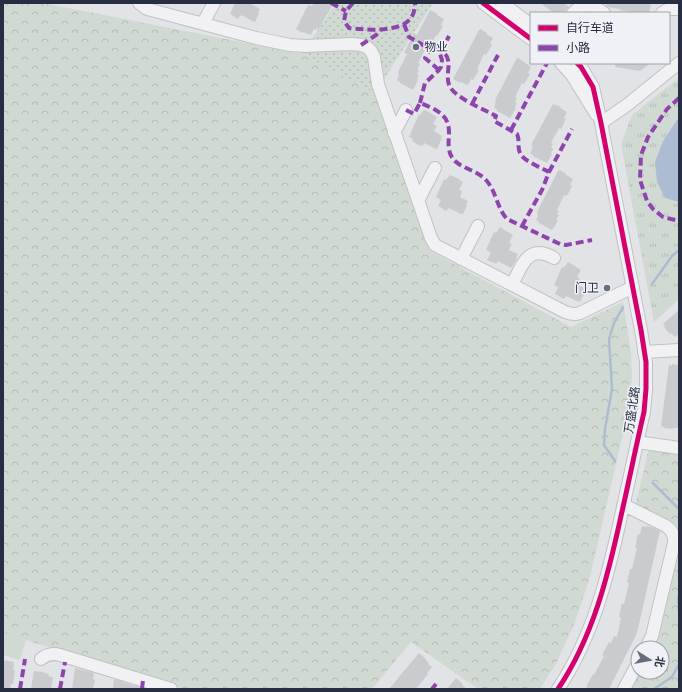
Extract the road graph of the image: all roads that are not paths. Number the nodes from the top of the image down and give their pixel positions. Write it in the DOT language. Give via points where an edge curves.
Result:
graph roads {
  1 [pos="139,3"];
  2 [pos="214,3"];
  3 [pos="483,3"];
  4 [pos="502,3"];
  5 [pos="679,9"];
  6 [pos="575,12"];
  7 [pos="602,12"];
  8 [pos="664,12"];
  9 [pos="203,24"];
  10 [pos="530,24"];
  11 [pos="530,38"];
  12 [pos="679,63"];
  13 [pos="562,64"];
  14 [pos="578,64"];
  15 [pos="406,110"];
  16 [pos="601,123"];
  17 [pos="394,133"];
  18 [pos="435,168"];
  19 [pos="418,201"];
  20 [pos="478,226"];
  21 [pos="554,258"];
  22 [pos="461,259"];
  23 [pos="512,285"];
  24 [pos="633,287"];
  25 [pos="679,350"];
  26 [pos="644,352"];
  27 [pos="637,442"];
  28 [pos="679,448"];
  29 [pos="624,505"];
  30 [pos="650,640"];
  31 [pos="41,659"];
  32 [pos="630,678"];
  33 [pos="171,689"];
  34 [pos="558,689"];
  35 [pos="624,689"];
  1 -- 9 [label="street" via="147,9"];
  2 -- 9 [label="street"];
  3 -- 11 [label="street"];
  4 -- 10 [label="street"];
  5 -- 8 [label="street" via="673,8"];
  6 -- 7 [label="street" via="581,7 589,6"];
  9 -- 17 [label="street" via="290,45 352,44 367,48 374,57 378,84"];
  12 -- 16 [label="street"];
  13 -- 16 [label="street" via="584,93"];
  14 -- 16 [label="street, 万盛北路" via="593,87"];
  15 -- 17 [label="street"];
  16 -- 24 [label="street, 万盛北路"];
  17 -- 19 [label="street"];
  18 -- 19 [label="street"];
  19 -- 22 [label="street" via="433,243"];
  20 -- 22 [label="street"];
  21 -- 23 [label="street" via="542,253 529,256"];
  22 -- 23 [label="street"];
  23 -- 24 [label="street" via="572,314 582,312"];
  24 -- 26 [label="street, 万盛北路"];
  25 -- 26 [label="street"];
  26 -- 27 [label="street, 万盛北路" via="646,389"];
  27 -- 28 [label="street"];
  27 -- 29 [label="street, 万盛北路"];
  29 -- 30 [label="street" via="666,526 672,531 674,538"];
  29 -- 34 [label="street, 万盛北路" via="611,564 594,617 575,660"];
  31 -- 33 [label="street" via="47,654 60,655"];
  32 -- 35 [label="street"];
}
